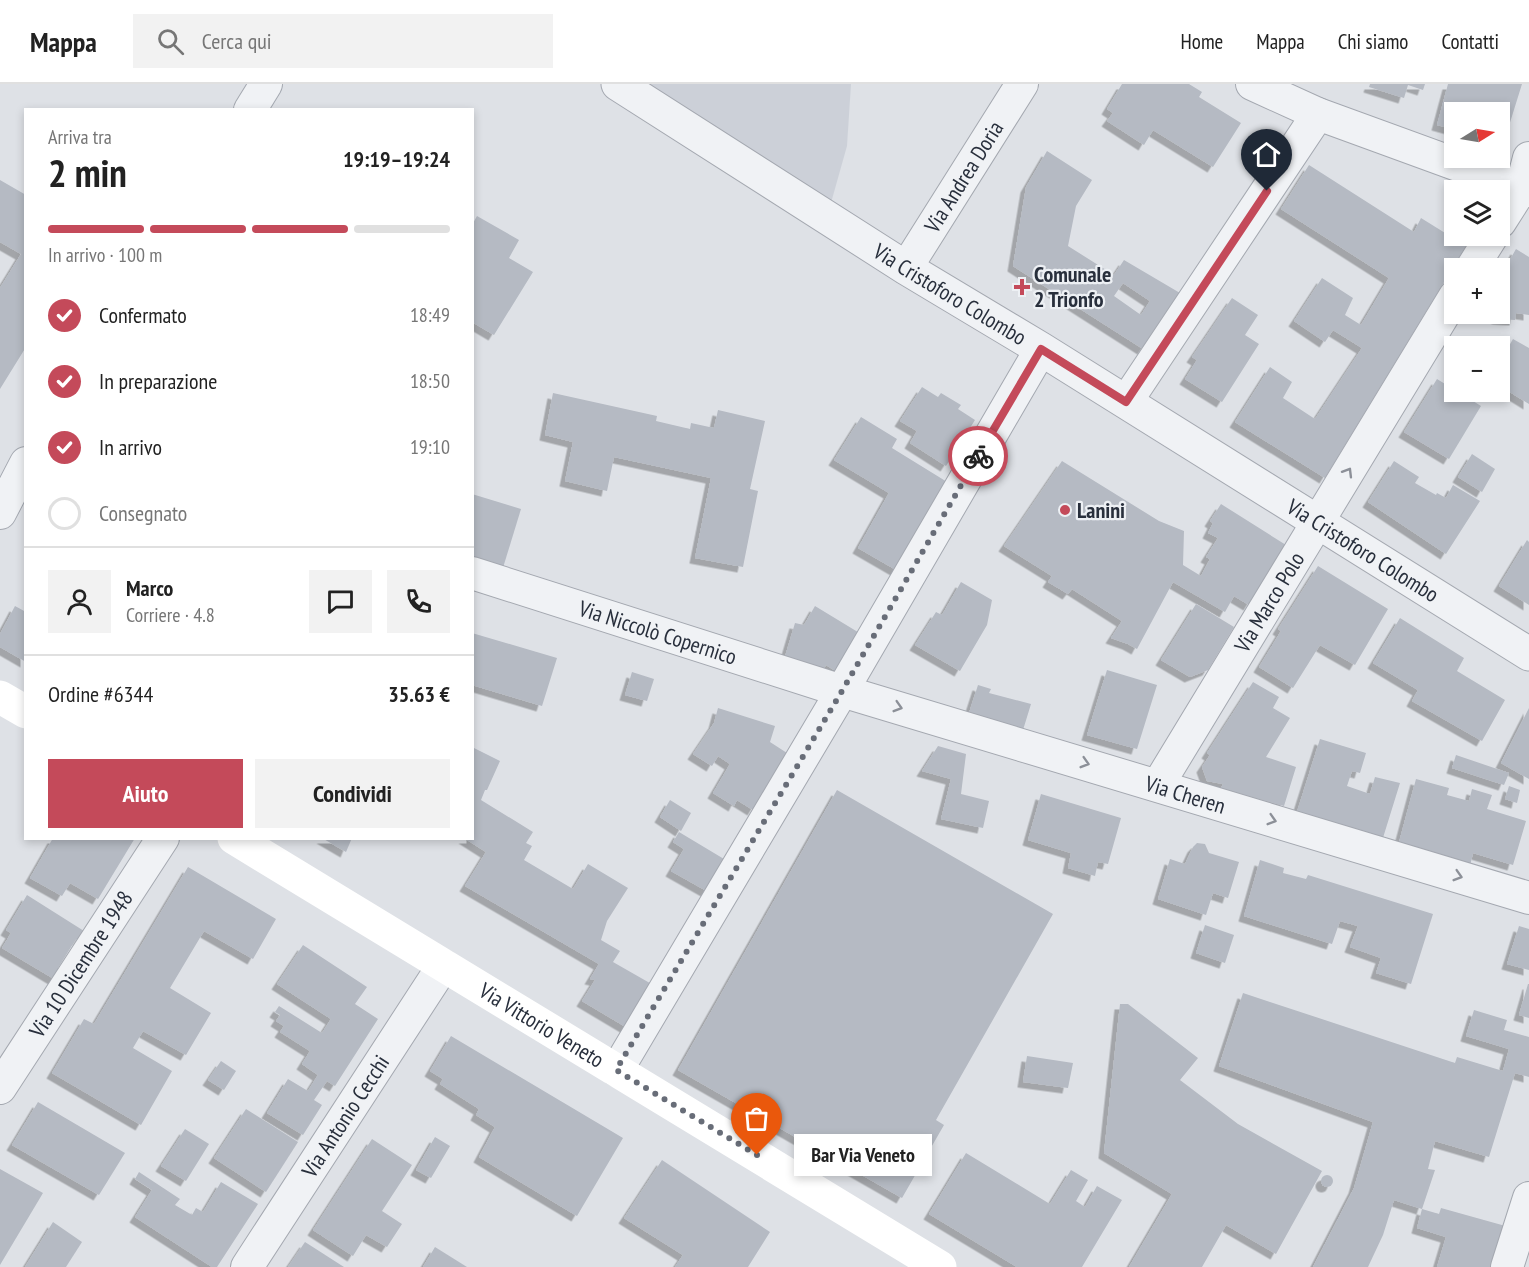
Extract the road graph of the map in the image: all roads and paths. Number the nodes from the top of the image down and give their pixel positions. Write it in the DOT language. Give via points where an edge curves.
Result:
graph roads {
  1 [pos="267,84"];
  2 [pos="618,84"];
  3 [pos="1022,84"];
  4 [pos="1252,84"];
  5 [pos="251,108"];
  6 [pos="1318,114"];
  7 [pos="1529,158"];
  8 [pos="1525,190"];
  9 [pos="1510,209"];
  10 [pos="906,268"];
  11 [pos="1444,314"];
  12 [pos="1041,349"];
  13 [pos="1126,402"];
  14 [pos="15,477"];
  15 [pos="0,513"];
  16 [pos="1318,522"];
  17 [pos="474,574"];
  18 [pos="1529,654"];
  19 [pos="842,691"];
  20 [pos="0,697"];
  21 [pos="24,711"];
  22 [pos="1158,785"];
  23 [pos="162,840"];
  24 [pos="237,840"];
  25 [pos="1529,898"];
  26 [pos="443,966"];
  27 [pos="616,1070"];
  28 [pos="0,1088"];
  29 [pos="1529,1198"];
  30 [pos="1517,1250"];
  31 [pos="924,1263"];
  32 [pos="247,1267"];
  1 -- 5 [label="street"];
  2 -- 10 [label="street, Via Cristoforo Colombo"];
  3 -- 10 [label="street, Via Andrea Doria"];
  4 -- 6 [label="street"];
  6 -- 8 [label="street"];
  6 -- 13 [label="street"];
  7 -- 8 [label="street"];
  8 -- 9 [label="street"];
  10 -- 12 [label="street, Via Cristoforo Colombo"];
  16 -- 11 [label="street, Via Marco Polo, one-way"];
  12 -- 13 [label="street, Via Cristoforo Colombo"];
  12 -- 19 [label="street"];
  13 -- 16 [label="street, Via Cristoforo Colombo"];
  14 -- 15 [label="street"];
  16 -- 18 [label="street, Via Cristoforo Colombo"];
  16 -- 22 [label="street, Via Marco Polo"];
  17 -- 19 [label="street, Via Niccolò Copernico"];
  19 -- 22 [label="street, Via Cheren, one-way"];
  19 -- 27 [label="street"];
  20 -- 21 [label="main road"];
  22 -- 25 [label="street, Via Cheren, one-way"];
  23 -- 28 [label="street, Via 10 Dicembre 1948"];
  24 -- 26 [label="main road, Via Vittorio Veneto"];
  26 -- 27 [label="main road, Via Vittorio Veneto"];
  26 -- 32 [label="street, Via Antonio Cecchi"];
  27 -- 31 [label="main road, Via Vittorio Veneto"];
  29 -- 30 [label="street"];
}
